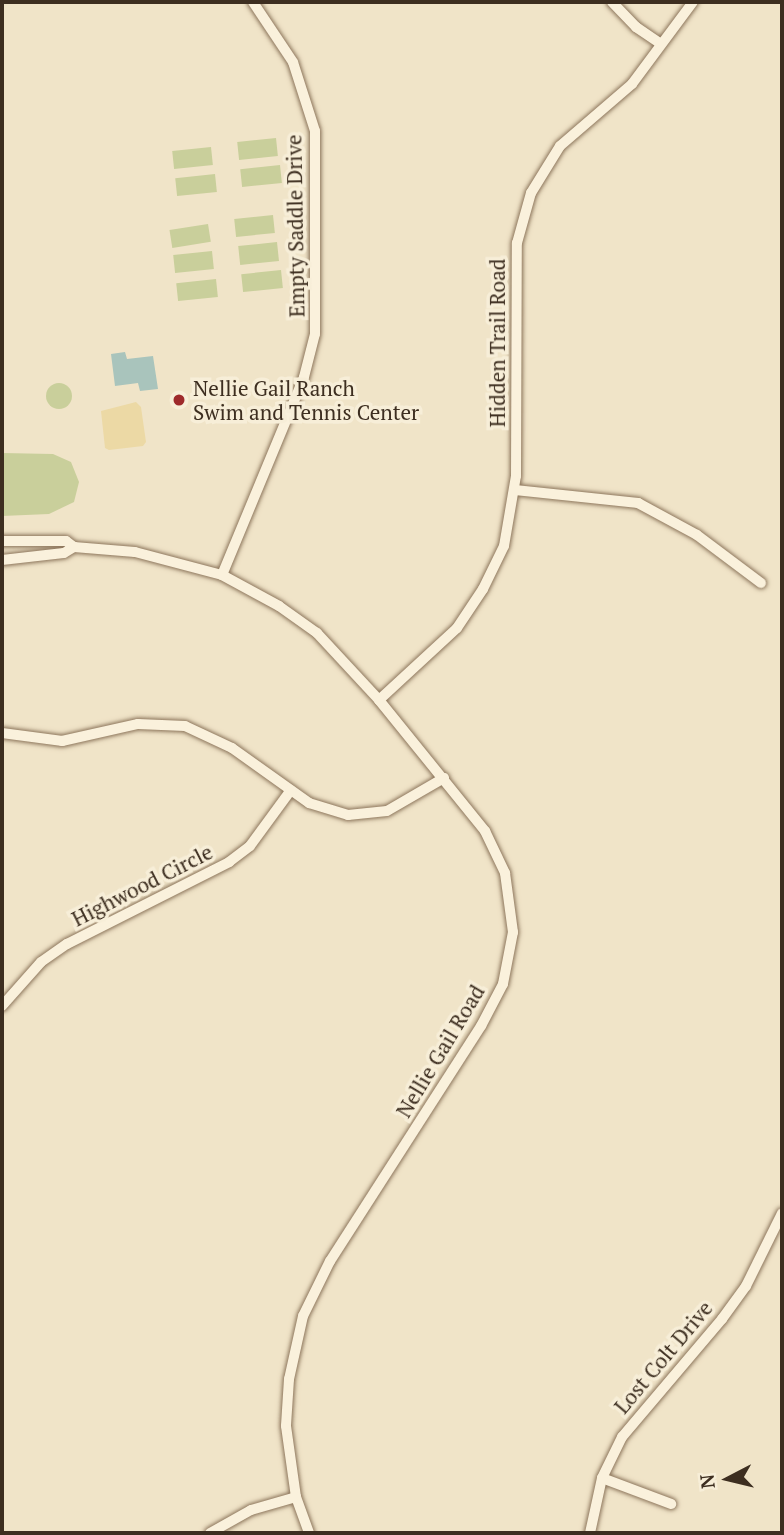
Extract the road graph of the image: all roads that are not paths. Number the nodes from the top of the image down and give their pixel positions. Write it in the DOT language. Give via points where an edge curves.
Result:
graph roads {
  1 [pos="253,2"];
  2 [pos="612,2"];
  3 [pos="693,2"];
  4 [pos="661,44"];
  5 [pos="515,490"];
  6 [pos="2,541"];
  7 [pos="74,547"];
  8 [pos="2,560"];
  9 [pos="222,575"];
  10 [pos="761,583"];
  11 [pos="379,701"];
  12 [pos="2,733"];
  13 [pos="444,778"];
  14 [pos="291,790"];
  15 [pos="2,1006"];
  16 [pos="782,1213"];
  17 [pos="602,1478"];
  18 [pos="296,1497"];
  19 [pos="671,1504"];
  20 [pos="210,1533"];
  21 [pos="309,1533"];
  22 [pos="590,1533"];
  1 -- 9 [label="street, Empty Saddle Drive" via="293,62 315,131 316,322 304,377"];
  2 -- 4 [label="street"];
  3 -- 4 [label="street, Hidden Trail Road"];
  4 -- 5 [label="street, Hidden Trail Road" via="632,84 561,146 524,209 516,264"];
  5 -- 10 [label="street" via="638,503 698,535"];
  5 -- 11 [label="street, Hidden Trail Road" via="504,546 470,611"];
  6 -- 7 [label="street, Nellie Gail Road" via="66,541"];
  7 -- 8 [label="street, Nellie Gail Road" via="64,553"];
  7 -- 9 [label="street, Nellie Gail Road" via="169,558"];
  9 -- 11 [label="street, Nellie Gail Road" via="317,633"];
  11 -- 13 [label="street, Nellie Gail Road"];
  12 -- 14 [label="street" via="62,741 138,724 185,726 232,748"];
  13 -- 14 [label="street" via="405,803 368,814 325,811"];
  13 -- 18 [label="street, Nellie Gail Road" via="485,831 505,873 513,915 507,968 481,1026 330,1261 303,1316 286,1400 287,1446"];
  14 -- 15 [label="street, Highwood Circle" via="250,846 229,862 67,944 41,962"];
  16 -- 17 [label="street, Lost Colt Drive" via="746,1286 722,1320 635,1416"];
  17 -- 19 [label="street"];
  17 -- 22 [label="street, Lost Colt Drive"];
  18 -- 20 [label="street" via="243,1513"];
  18 -- 21 [label="street, Nellie Gail Road"];
}
